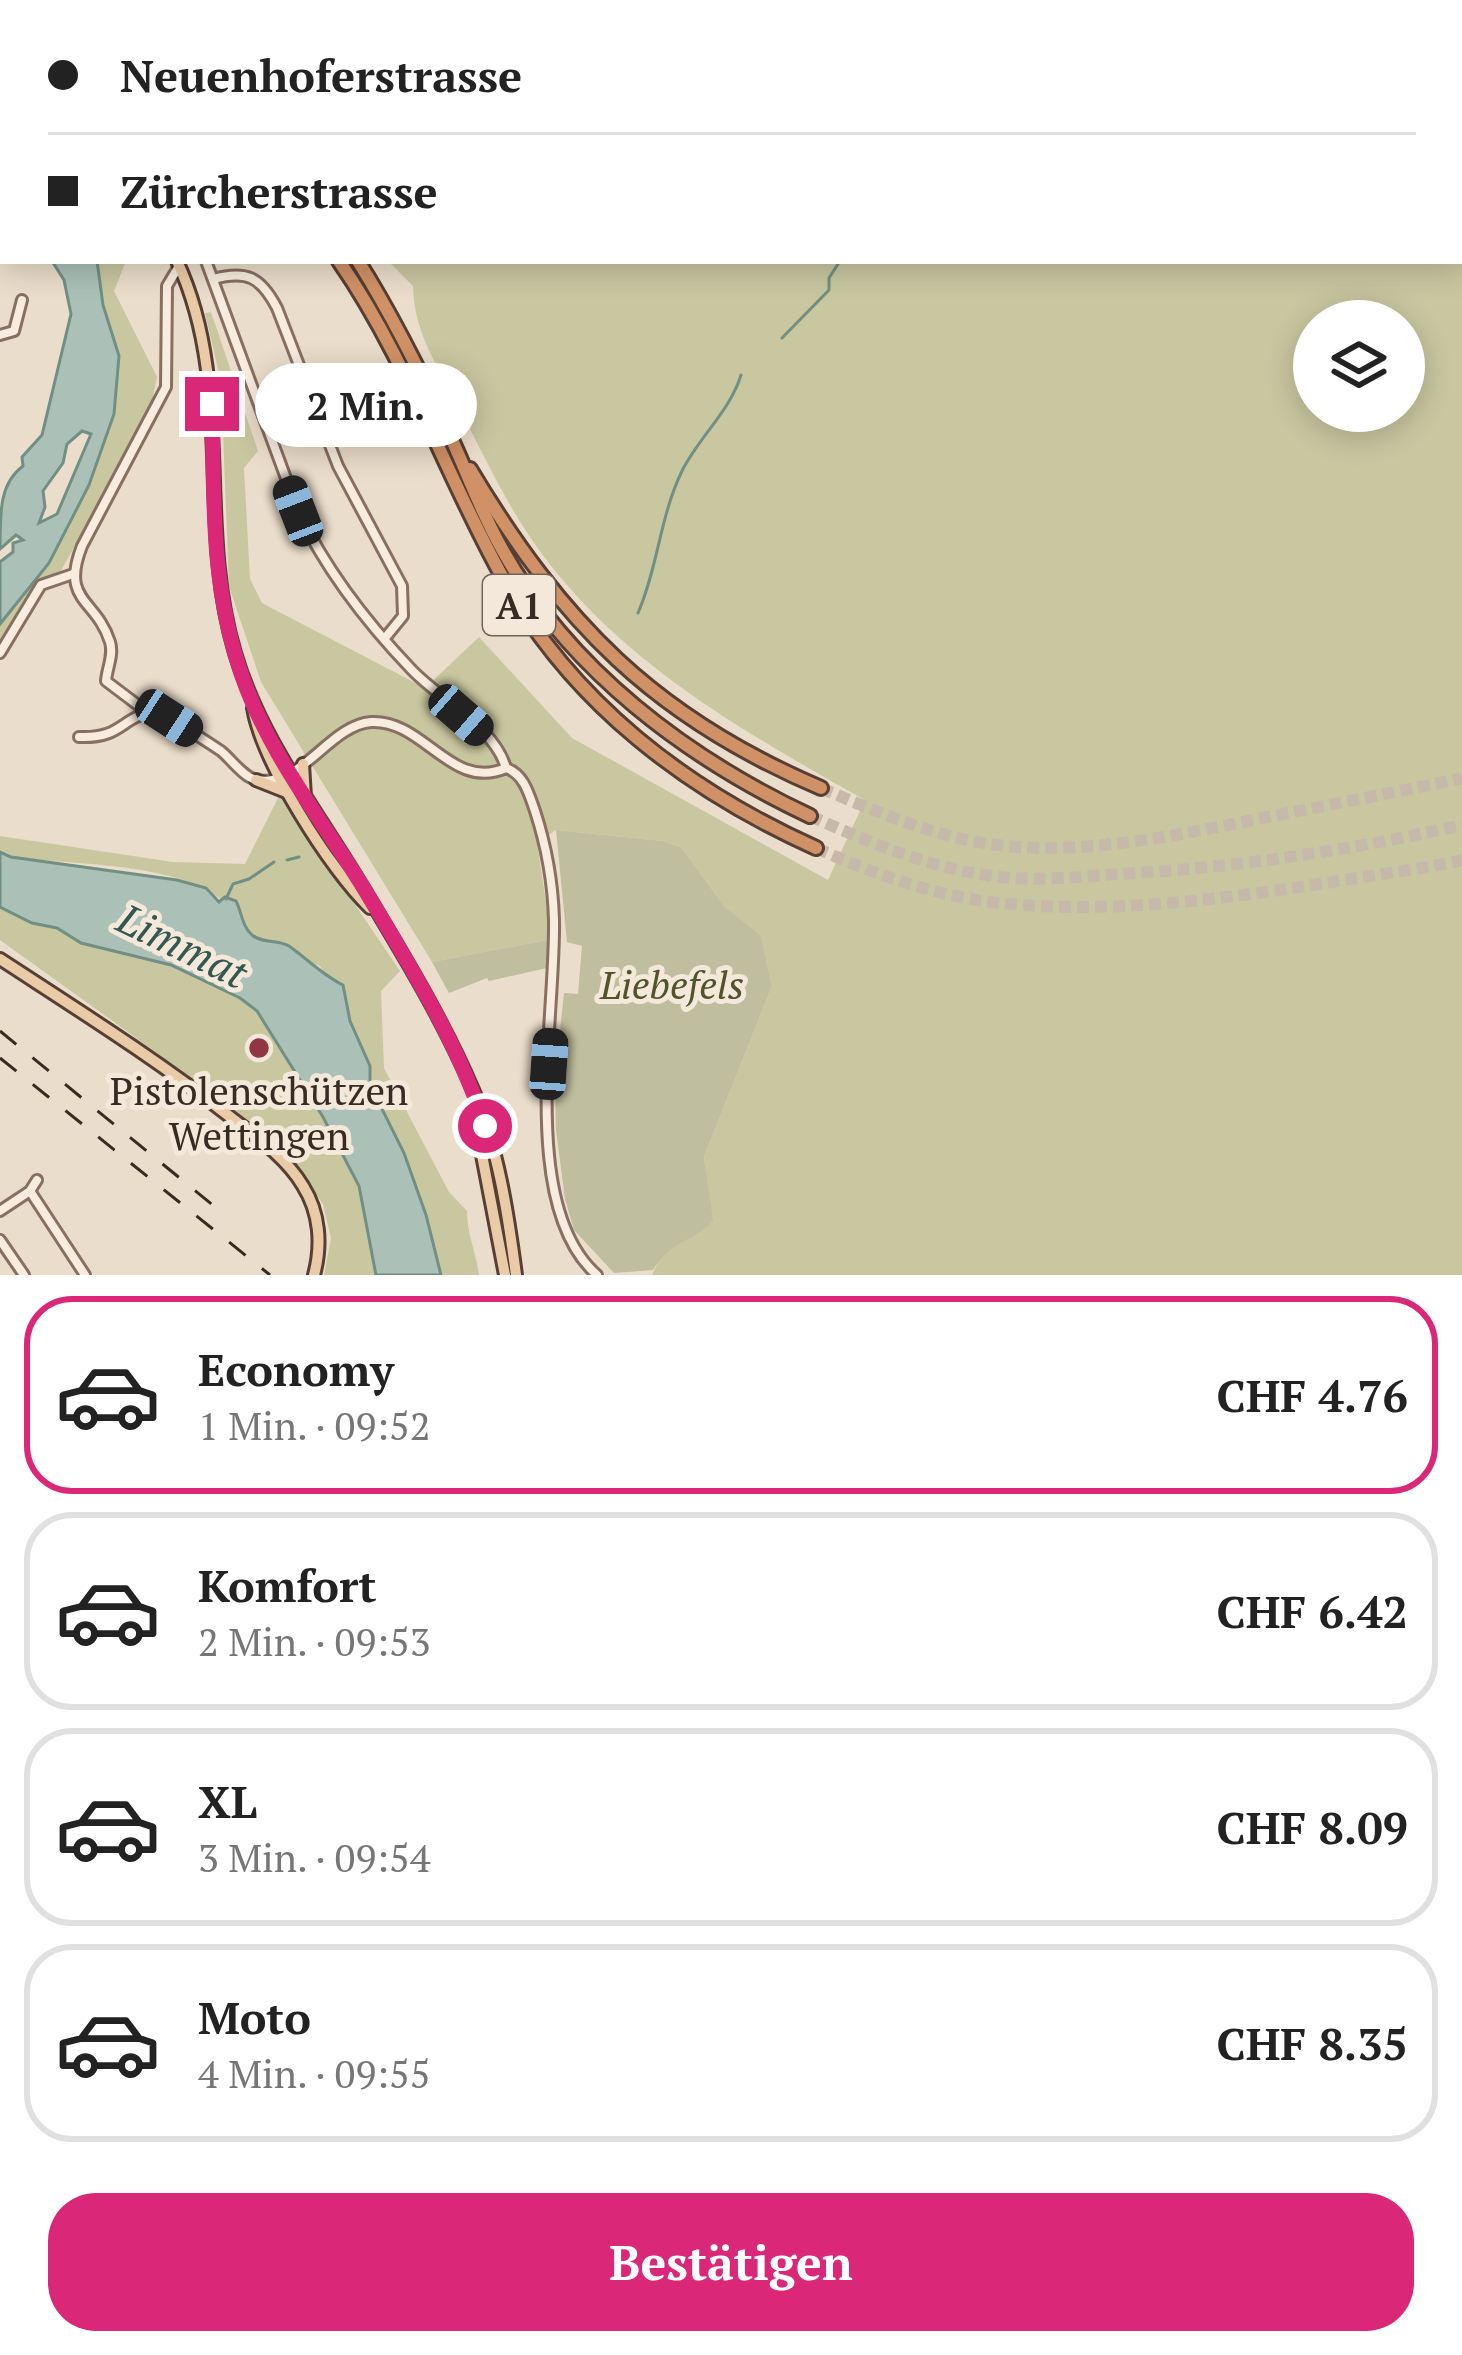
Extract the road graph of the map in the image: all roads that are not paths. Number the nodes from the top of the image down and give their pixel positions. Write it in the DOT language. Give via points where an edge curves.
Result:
graph roads {
  1 [pos="178,264"];
  2 [pos="178,264"];
  3 [pos="207,264"];
  4 [pos="341,264"];
  5 [pos="360,264"];
  6 [pos="213,279"];
  7 [pos="22,300"];
  8 [pos="0,335"];
  9 [pos="455,446"];
  10 [pos="73,574"];
  11 [pos="385,638"];
  12 [pos="0,653"];
  13 [pos="147,712"];
  14 [pos="79,737"];
  15 [pos="303,764"];
  16 [pos="506,768"];
  17 [pos="285,774"];
  18 [pos="256,780"];
  19 [pos="821,788"];
  20 [pos="289,793"];
  21 [pos="305,801"];
  22 [pos="810,816"];
  23 [pos="816,848"];
  24 [pos="376,914"];
  25 [pos="0,958"];
  26 [pos="463,1070"];
  27 [pos="37,1180"];
  28 [pos="30,1191"];
  29 [pos="0,1211"];
  30 [pos="0,1240"];
  31 [pos="23,1275"];
  32 [pos="85,1275"];
  33 [pos="314,1275"];
  34 [pos="505,1275"];
  35 [pos="516,1275"];
  36 [pos="597,1275"];
  1 -- 10 [label="street" via="167,286 166,386"];
  2 -- 17 [label="main road" via="208,366 219,588 232,645"];
  3 -- 6 [label="street"];
  4 -- 23 [label="highway, A1" via="502,577 559,660 661,759"];
  5 -- 9 [label="highway, A1"];
  6 -- 11 [label="street" via="306,528"];
  6 -- 11 [label="street" via="255,278 283,320 338,466 402,586 404,616"];
  7 -- 8 [label="street" via="14,332"];
  9 -- 19 [label="highway, A1" via="526,560 603,647 705,728"];
  9 -- 22 [label="highway, A1" via="514,570 580,653 686,744"];
  10 -- 12 [label="street" via="41,586"];
  10 -- 13 [label="street" via="110,642 106,681"];
  11 -- 16 [label="street" via="496,745"];
  13 -- 14 [label="street" via="104,738"];
  13 -- 18 [label="street" via="169,718"];
  15 -- 16 [label="street" via="346,730 378,722 470,771"];
  15 -- 17 [label="street"];
  15 -- 21 [label="main road"];
  16 -- 36 [label="street" via="518,774 534,808 552,897 547,1096 554,1190 579,1258"];
  17 -- 18 [label="street"];
  17 -- 20 [label="main road"];
  17 -- 21 [label="main road"];
  18 -- 20 [label="main road"];
  20 -- 24 [label="main road"];
  21 -- 24 [label="main road"];
  24 -- 26 [label="main road" via="431,1000"];
  25 -- 33 [label="main road" via="176,1075 285,1162 316,1214"];
  26 -- 34 [label="main road"];
  26 -- 35 [label="main road" via="495,1160"];
  27 -- 28 [label="street"];
  28 -- 29 [label="street"];
  28 -- 32 [label="street"];
  30 -- 31 [label="street"];
}
